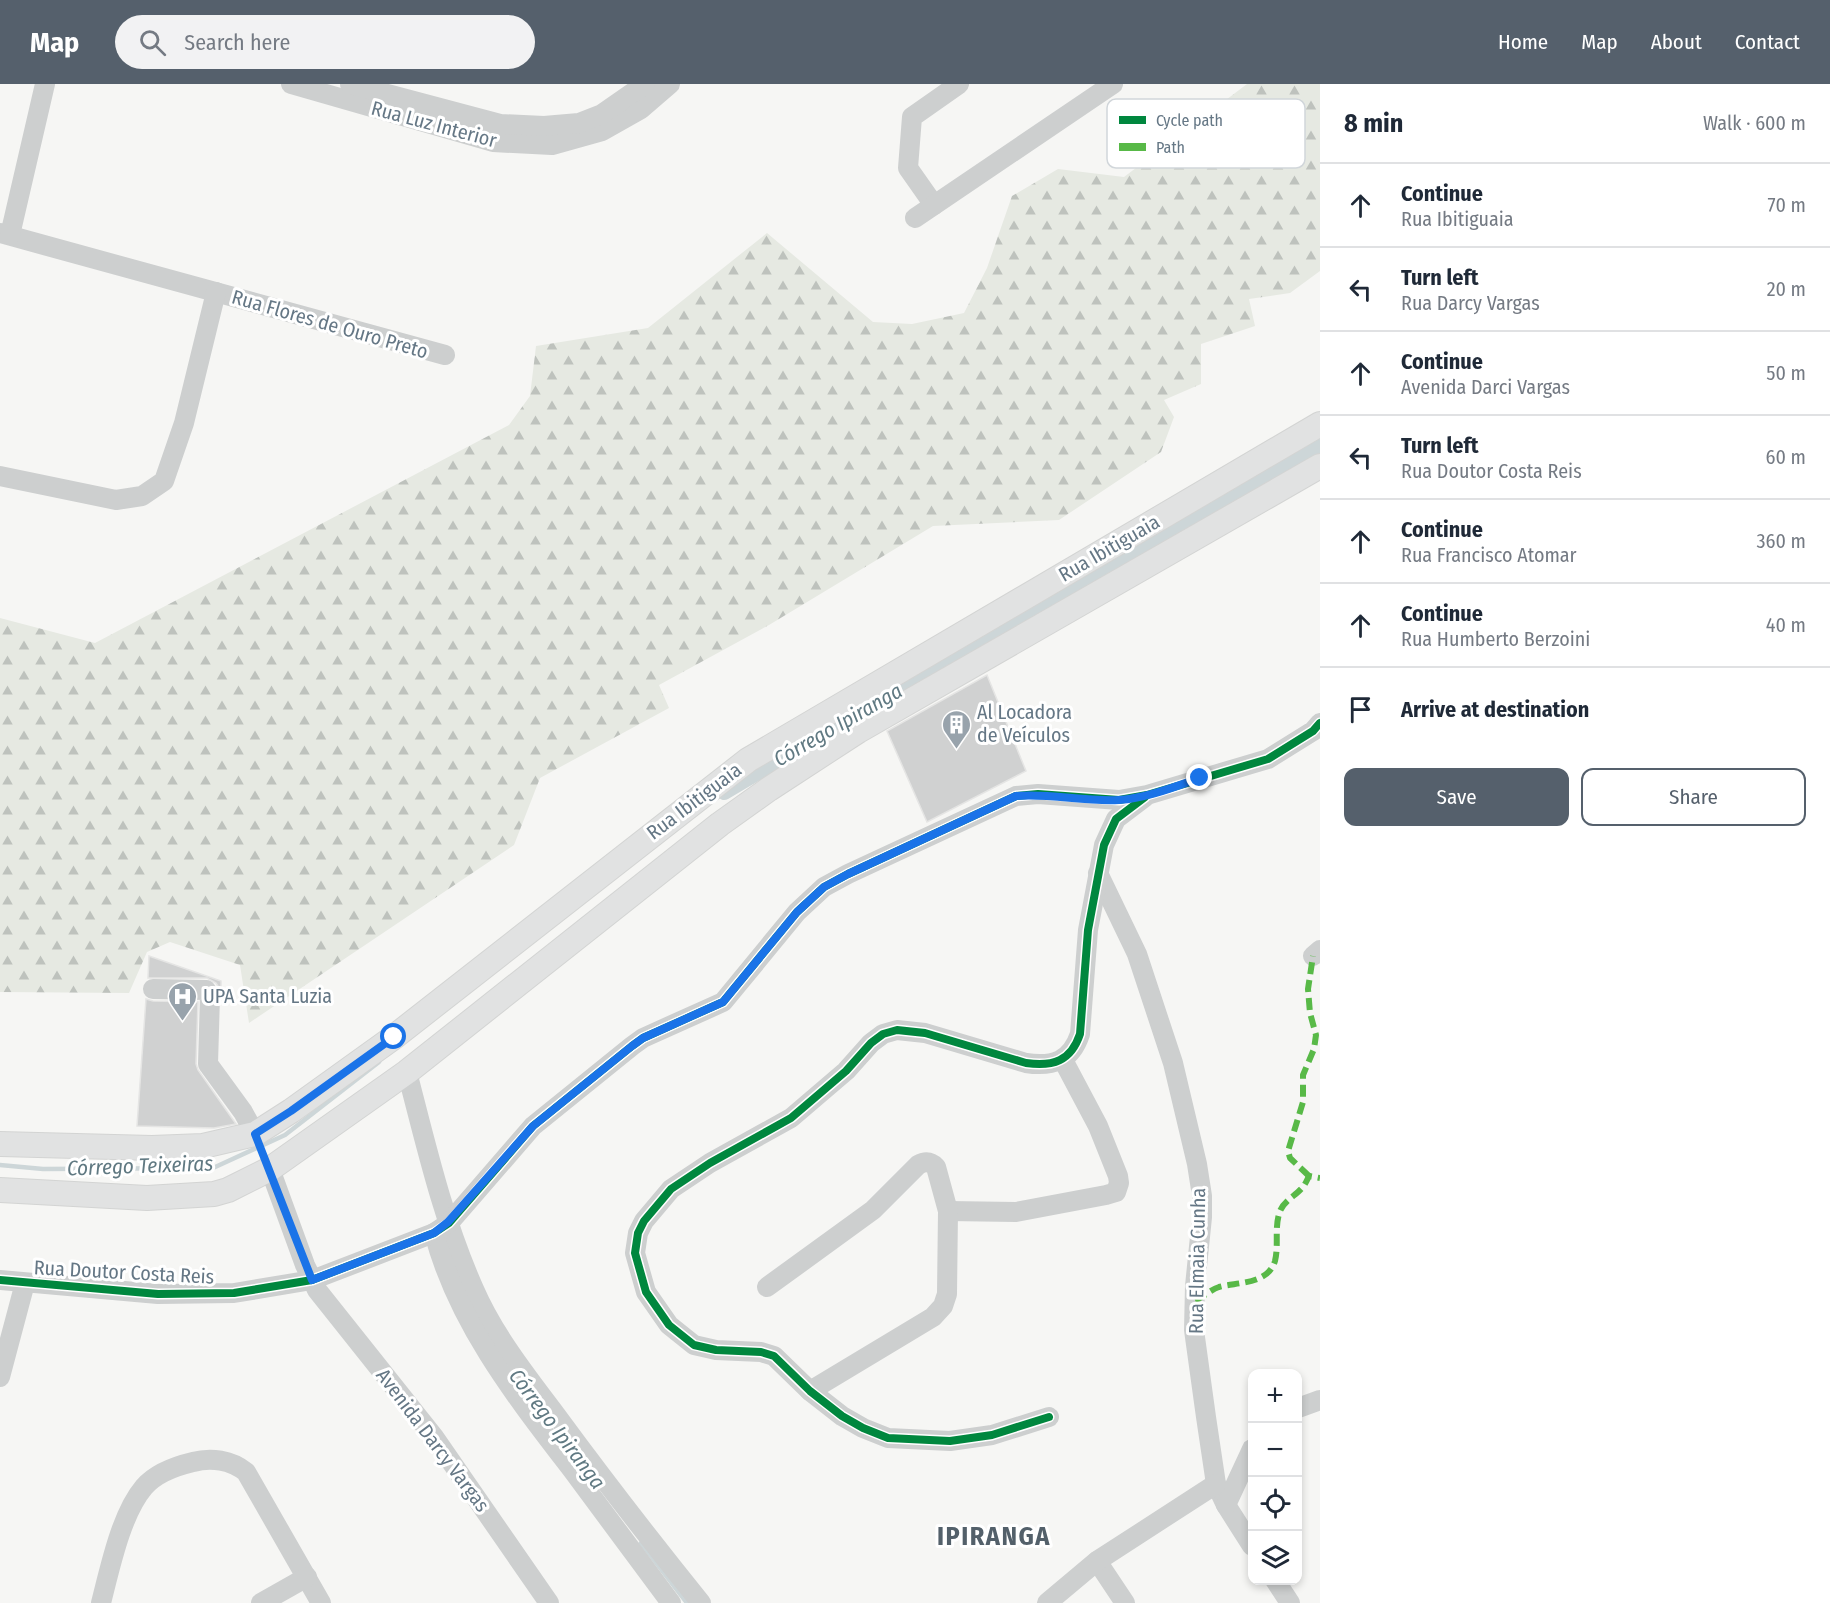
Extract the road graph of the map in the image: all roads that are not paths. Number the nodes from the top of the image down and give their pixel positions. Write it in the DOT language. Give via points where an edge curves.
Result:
graph roads {
  1 [pos="45,84"];
  2 [pos="291,84"];
  3 [pos="350,84"];
  4 [pos="645,84"];
  5 [pos="670,84"];
  6 [pos="959,84"];
  7 [pos="1113,84"];
  8 [pos="934,205"];
  9 [pos="915,218"];
  10 [pos="5,234"];
  11 [pos="216,292"];
  12 [pos="445,355"];
  13 [pos="1320,424"];
  14 [pos="1320,466"];
  15 [pos="0,476"];
  16 [pos="863,696"];
  17 [pos="877,718"];
  18 [pos="1320,723"];
  19 [pos="1147,795"];
  20 [pos="1098,873"];
  21 [pos="153,989"];
  22 [pos="1063,1060"];
  23 [pos="407,1072"];
  24 [pos="219,1099"];
  25 [pos="0,1144"];
  26 [pos="259,1144"];
  27 [pos="0,1190"];
  28 [pos="948,1211"];
  29 [pos="441,1228"];
  30 [pos="0,1280"];
  31 [pos="312,1280"];
  32 [pos="25,1283"];
  33 [pos="766,1287"];
  34 [pos="0,1377"];
  35 [pos="810,1391"];
  36 [pos="1049,1417"];
  37 [pos="1248,1458"];
  38 [pos="1215,1484"];
  39 [pos="1226,1505"];
  40 [pos="1248,1540"];
  41 [pos="1097,1562"];
  42 [pos="307,1576"];
  43 [pos="1278,1585"];
  44 [pos="100,1603"];
  45 [pos="261,1603"];
  46 [pos="321,1603"];
  47 [pos="549,1603"];
  48 [pos="671,1603"];
  49 [pos="700,1603"];
  50 [pos="1047,1603"];
  51 [pos="1125,1603"];
  52 [pos="1290,1603"];
  1 -- 10 [label="street"];
  2 -- 5 [label="street, Rua Luz Interior" via="493,142 552,145 602,132 640,109"];
  3 -- 4 [label="street, Rua Luz Interior" via="500,124 544,126 579,123 602,114"];
  6 -- 8 [label="street" via="912,117 909,168"];
  7 -- 8 [label="street"];
  8 -- 9 [label="street"];
  10 -- 11 [label="street, Rua Flores de Ouro Preto"];
  11 -- 12 [label="street, Rua Flores de Ouro Preto"];
  11 -- 15 [label="street, Rua Flores de Ouro Preto" via="184,423 164,481 142,496 116,500"];
  13 -- 16 [label="main road, Rua Ibitiguaia"];
  14 -- 17 [label="main road, Rua Ibitiguaia"];
  16 -- 17 [label="street"];
  16 -- 26 [label="main road, Rua Ibitiguaia" via="748,760 394,1037 291,1111"];
  17 -- 23 [label="main road, Rua Ibitiguaia" via="720,824"];
  18 -- 19 [label="street" via="1268,759"];
  19 -- 20 [label="street" via="1116,819 1104,845"];
  19 -- 29 [label="street" via="1119,800 1016,796 824,887 797,912 723,1002 643,1038 614,1060 533,1126"];
  20 -- 22 [label="street" via="1088,930 1080,1034 1076,1047"];
  20 -- 38 [label="street, Rua Elmaia Cunha" via="1137,954 1173,1063 1197,1164 1202,1217 1194,1330"];
  21 -- 26 [label="street, Avenida Darcy Vargas" via="206,990 210,996 208,1064"];
  22 -- 28 [label="street" via="1098,1126 1118,1176 1116,1192 1016,1212"];
  22 -- 35 [label="street" via="1041,1065 1026,1063 925,1033 897,1030 884,1034 791,1118 670,1189 644,1221 635,1253 646,1292 669,1325 694,1345 774,1356"];
  23 -- 26 [label="main road, Rua Ibitiguaia"];
  23 -- 29 [label="street" via="431,1166"];
  24 -- 26 [label="street"];
  25 -- 26 [label="main road" via="152,1148"];
  26 -- 27 [label="main road" via="228,1190 214,1194 147,1198"];
  26 -- 31 [label="street, Avenida Darcy Vargas"];
  28 -- 33 [label="street" via="936,1167 924,1162 873,1210"];
  28 -- 35 [label="street" via="947,1294 943,1306 933,1317"];
  29 -- 31 [label="street, Rua Doutor Costa Reis"];
  29 -- 48 [label="street" via="451,1286 475,1334"];
  29 -- 49 [label="street" via="506,1348"];
  30 -- 32 [label="street, Rua Doutor Costa Reis"];
  31 -- 32 [label="street, Rua Doutor Costa Reis" via="234,1293 158,1294"];
  31 -- 47 [label="street, Avenida Darcy Vargas" via="435,1437"];
  32 -- 34 [label="street"];
  35 -- 36 [label="street" via="842,1416 888,1438 950,1441 992,1435"];
  37 -- 39 [label="street"];
  38 -- 39 [label="street, Rua Elmaia Cunha"];
  38 -- 41 [label="street"];
  39 -- 40 [label="street, Rua Elmaia Cunha"];
  41 -- 50 [label="street"];
  41 -- 51 [label="street"];
  42 -- 44 [label="street" via="246,1472 226,1461 199,1460 173,1467 145,1485 127,1513"];
  42 -- 45 [label="street"];
  42 -- 46 [label="street"];
  43 -- 52 [label="street"];
}
